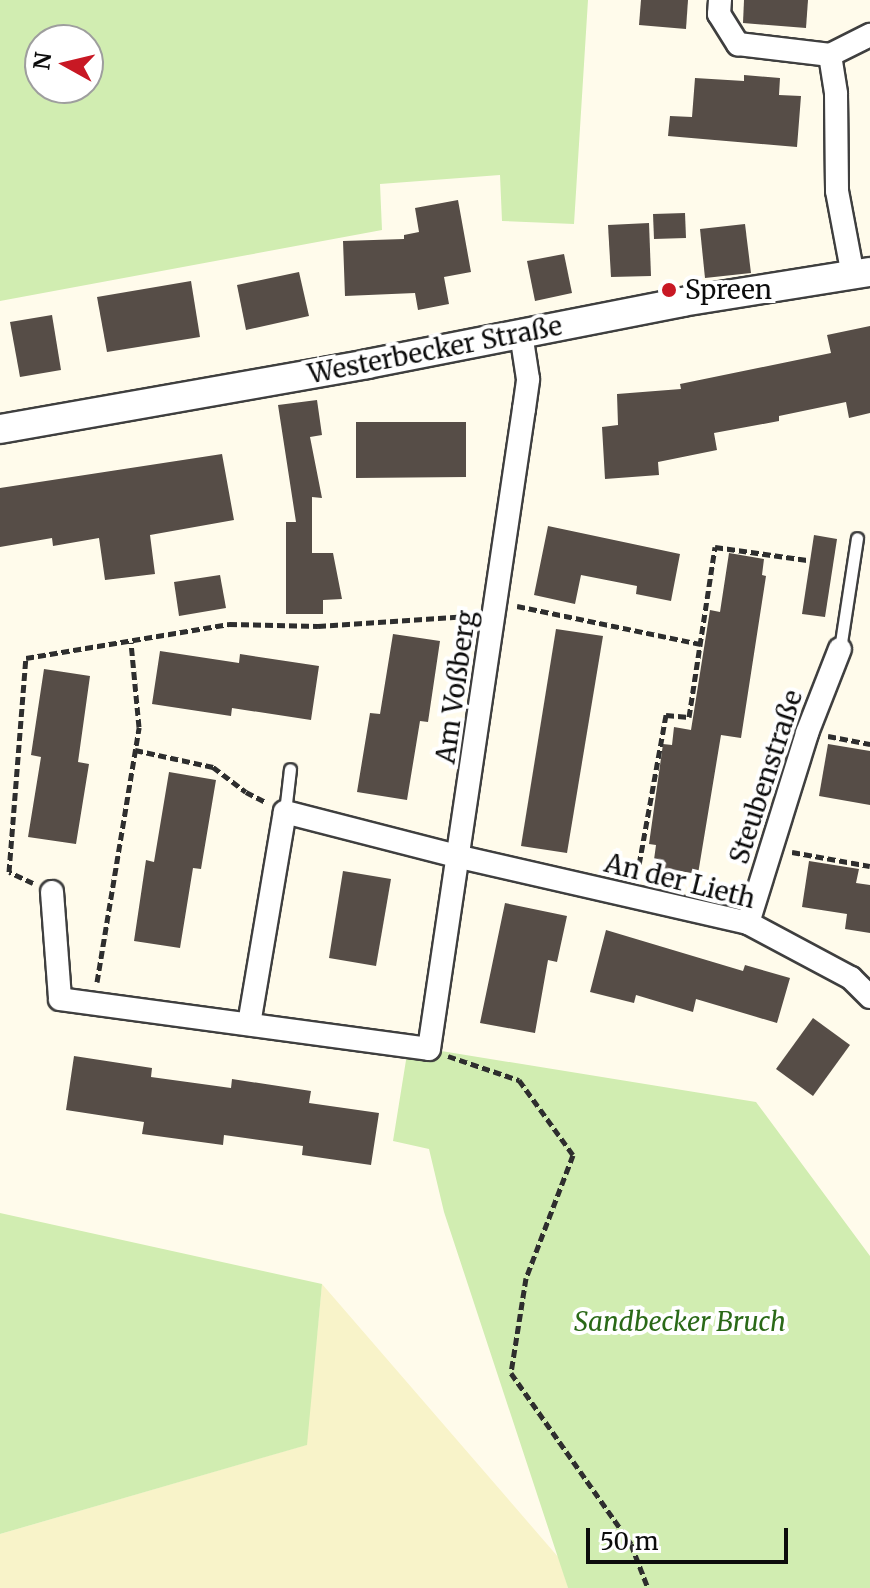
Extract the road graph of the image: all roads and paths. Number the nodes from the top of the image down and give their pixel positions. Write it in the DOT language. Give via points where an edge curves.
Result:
graph roads {
  1 [pos="720,0"];
  2 [pos="870,35"];
  3 [pos="830,55"];
  4 [pos="861,274"];
  5 [pos="521,333"];
  6 [pos="0,429"];
  7 [pos="857,538"];
  8 [pos="807,560"];
  9 [pos="496,608"];
  10 [pos="131,642"];
  11 [pos="701,644"];
  12 [pos="840,649"];
  13 [pos="807,733"];
  14 [pos="870,744"];
  15 [pos="135,750"];
  16 [pos="290,769"];
  17 [pos="285,812"];
  18 [pos="771,849"];
  19 [pos="460,857"];
  20 [pos="870,866"];
  21 [pos="52,892"];
  22 [pos="633,896"];
  23 [pos="748,923"];
  24 [pos="870,997"];
  25 [pos="94,1003"];
  26 [pos="249,1024"];
  27 [pos="429,1049"];
  28 [pos="648,1588"];
  1 -- 3 [label="street" via="719,14 738,44"];
  2 -- 3 [label="street"];
  3 -- 4 [label="street" via="837,191"];
  4 -- 5 [label="street, Westerbecker Straße"];
  5 -- 6 [label="street, Westerbecker Straße"];
  5 -- 9 [label="street, Am Voßberg" via="528,379"];
  7 -- 12 [label="lane"];
  8 -- 11 [label="path" via="715,547"];
  9 -- 10 [label="path" via="318,626 229,624"];
  9 -- 11 [label="path"];
  9 -- 19 [label="street, Am Voßberg"];
  10 -- 15 [label="path" via="139,727"];
  10 -- 21 [label="path" via="26,658 9,872"];
  11 -- 22 [label="path" via="689,717 666,715"];
  12 -- 13 [label="street, Steubenstraße"];
  13 -- 14 [label="path"];
  13 -- 18 [label="street, Steubenstraße"];
  15 -- 17 [label="path" via="213,767"];
  15 -- 25 [label="path"];
  16 -- 17 [label="lane"];
  17 -- 19 [label="street, An der Lieth"];
  17 -- 26 [label="street"];
  18 -- 20 [label="path"];
  18 -- 23 [label="street, Steubenstraße"];
  19 -- 22 [label="street, An der Lieth"];
  19 -- 27 [label="street, Am Voßberg"];
  21 -- 25 [label="street" via="60,999"];
  22 -- 23 [label="street, An der Lieth"];
  23 -- 24 [label="street, An der Lieth" via="851,978"];
  25 -- 26 [label="street"];
  26 -- 27 [label="street"];
  27 -- 28 [label="path" via="519,1080 573,1155 526,1278 511,1373 631,1544"];
}
